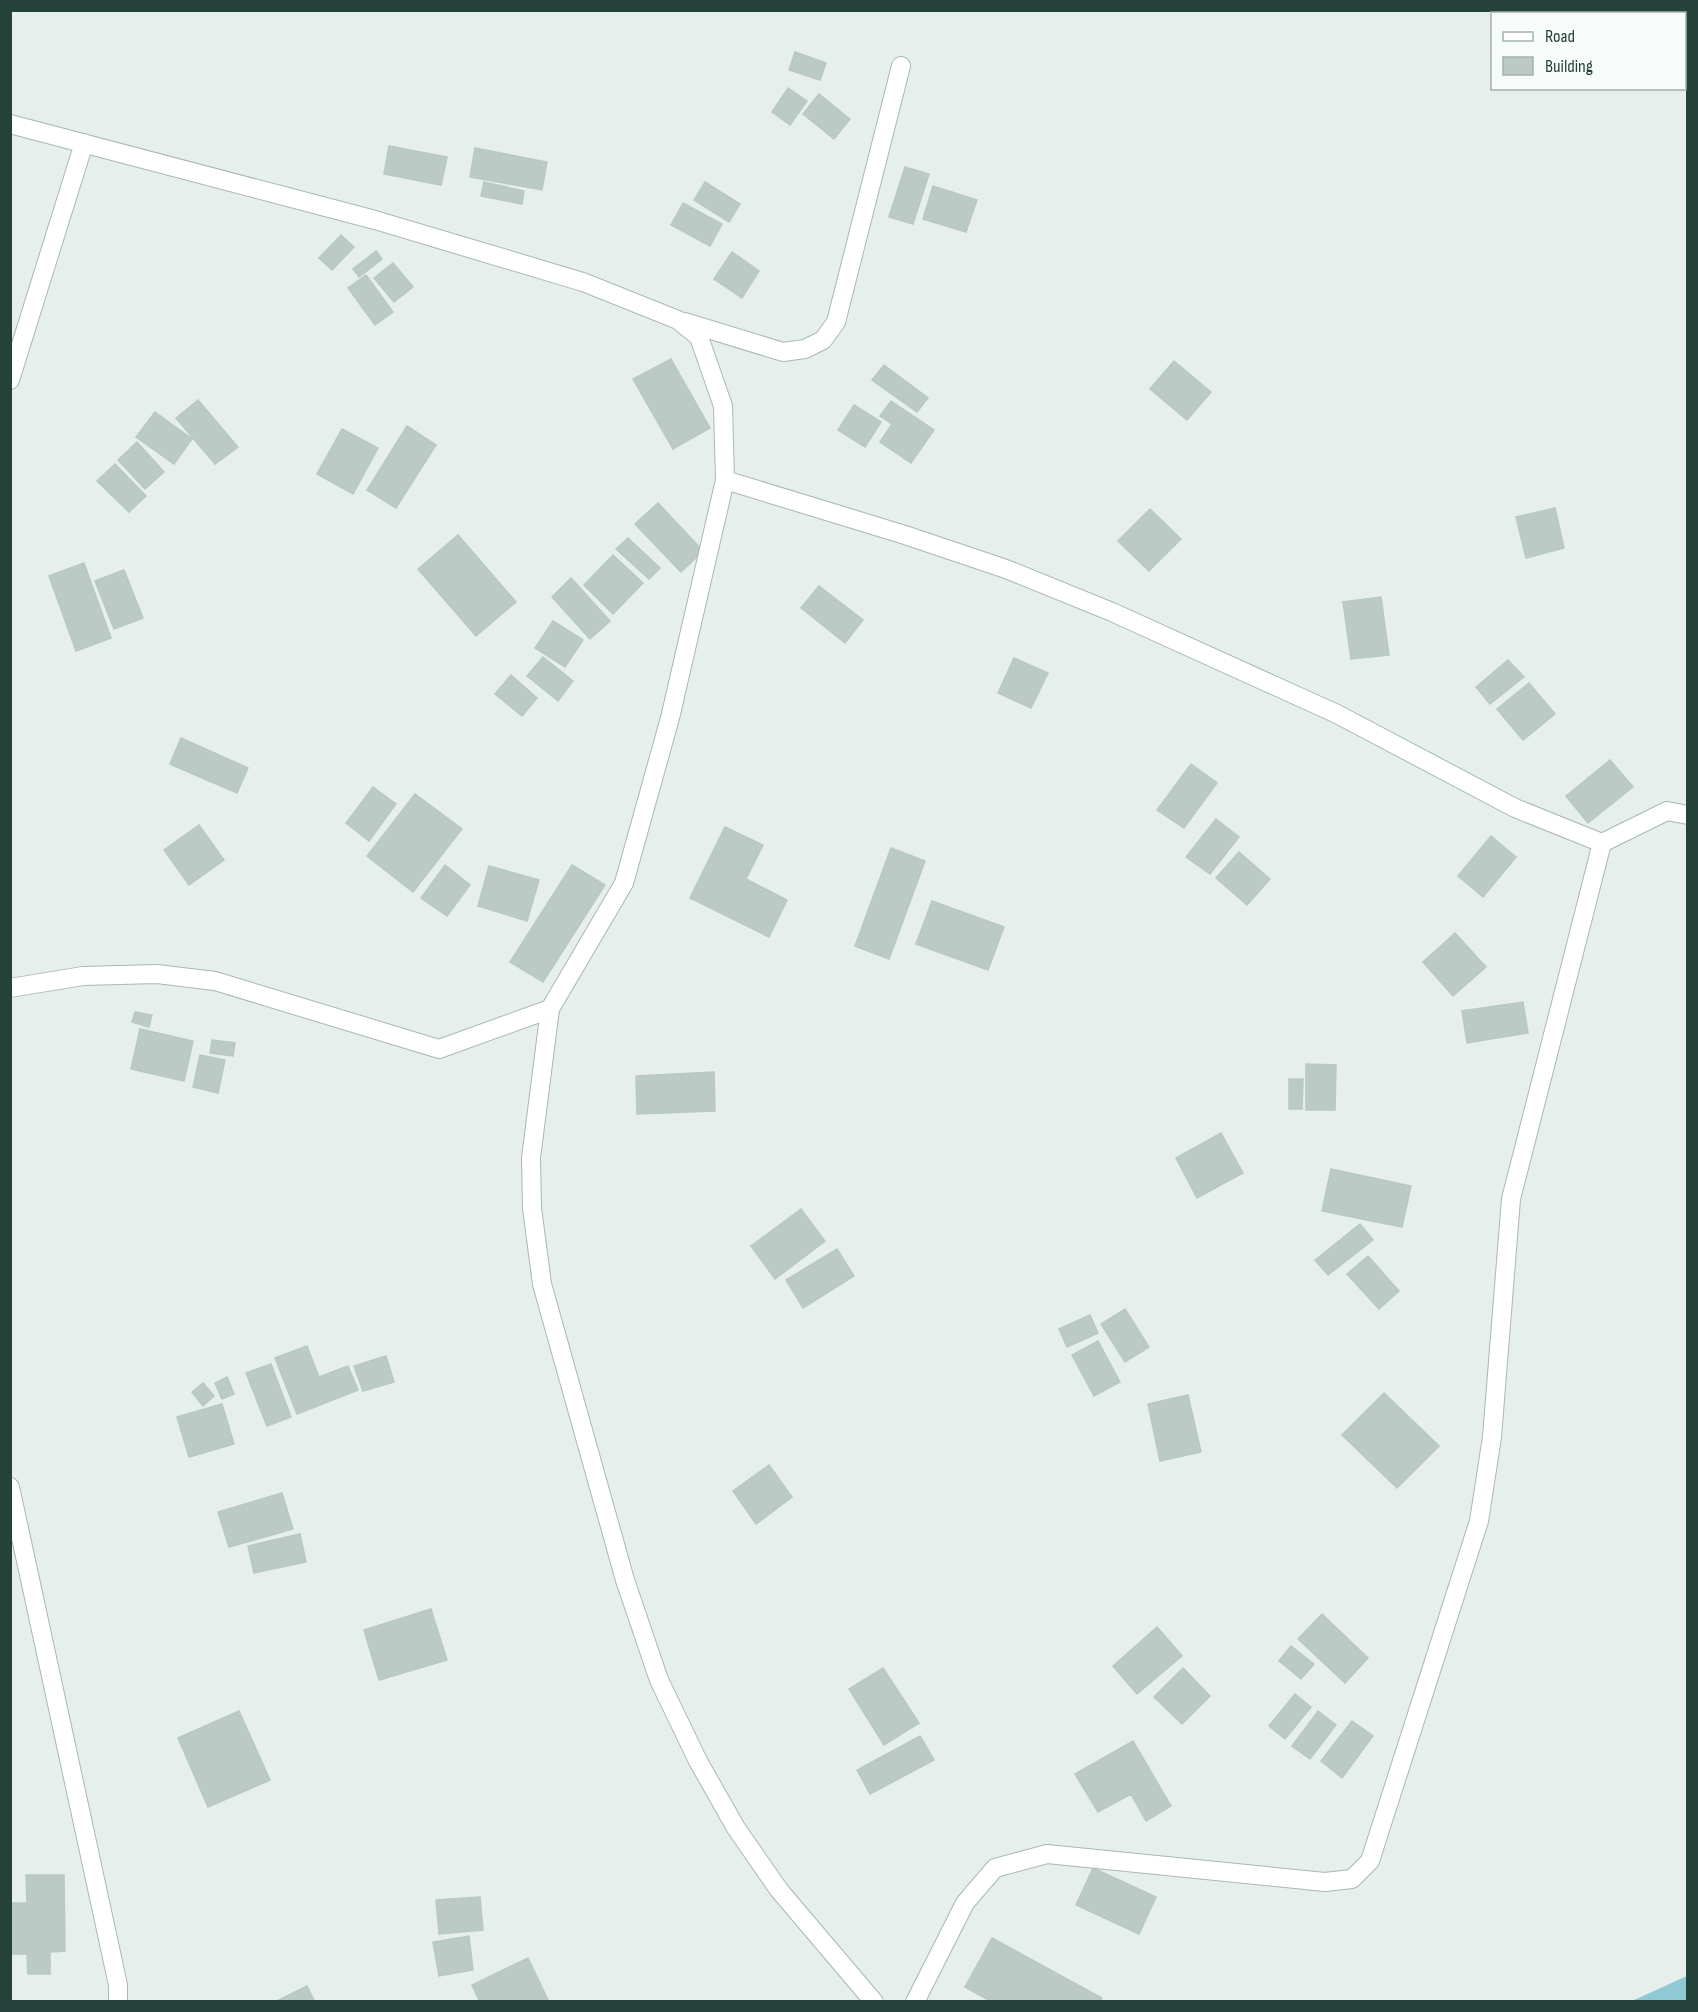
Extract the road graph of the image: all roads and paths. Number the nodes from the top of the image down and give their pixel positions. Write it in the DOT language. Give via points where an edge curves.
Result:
graph roads {
  1 [pos="901,66"];
  2 [pos="10,124"];
  3 [pos="84,143"];
  4 [pos="678,320"];
  5 [pos="10,380"];
  6 [pos="725,480"];
  7 [pos="1688,815"];
  8 [pos="1602,843"];
  9 [pos="10,988"];
  10 [pos="550,1009"];
  11 [pos="10,1487"];
  12 [pos="118,2001"];
  13 [pos="874,2001"];
  14 [pos="915,2001"];
  1 -- 4 [label="street" via="836,322 822,340 805,349 783,352"];
  2 -- 3 [label="street"];
  3 -- 4 [label="street" via="375,220 584,282"];
  3 -- 5 [label="street"];
  4 -- 6 [label="street" via="699,337 723,406"];
  6 -- 8 [label="street" via="1006,569 1112,612 1337,714 1515,808"];
  6 -- 10 [label="street" via="670,718 624,883"];
  7 -- 8 [label="street" via="1667,812"];
  8 -- 14 [label="street" via="1511,1199 1492,1437 1479,1521 1370,1861 1352,1880 1325,1882 1047,1854 995,1868 965,1903"];
  9 -- 10 [label="street" via="83,976 157,974 215,981 439,1049"];
  10 -- 13 [label="street" via="531,1158 532,1208 542,1284 625,1580 659,1680 736,1828 779,1890"];
  11 -- 12 [label="street" via="116,1974"];
}
